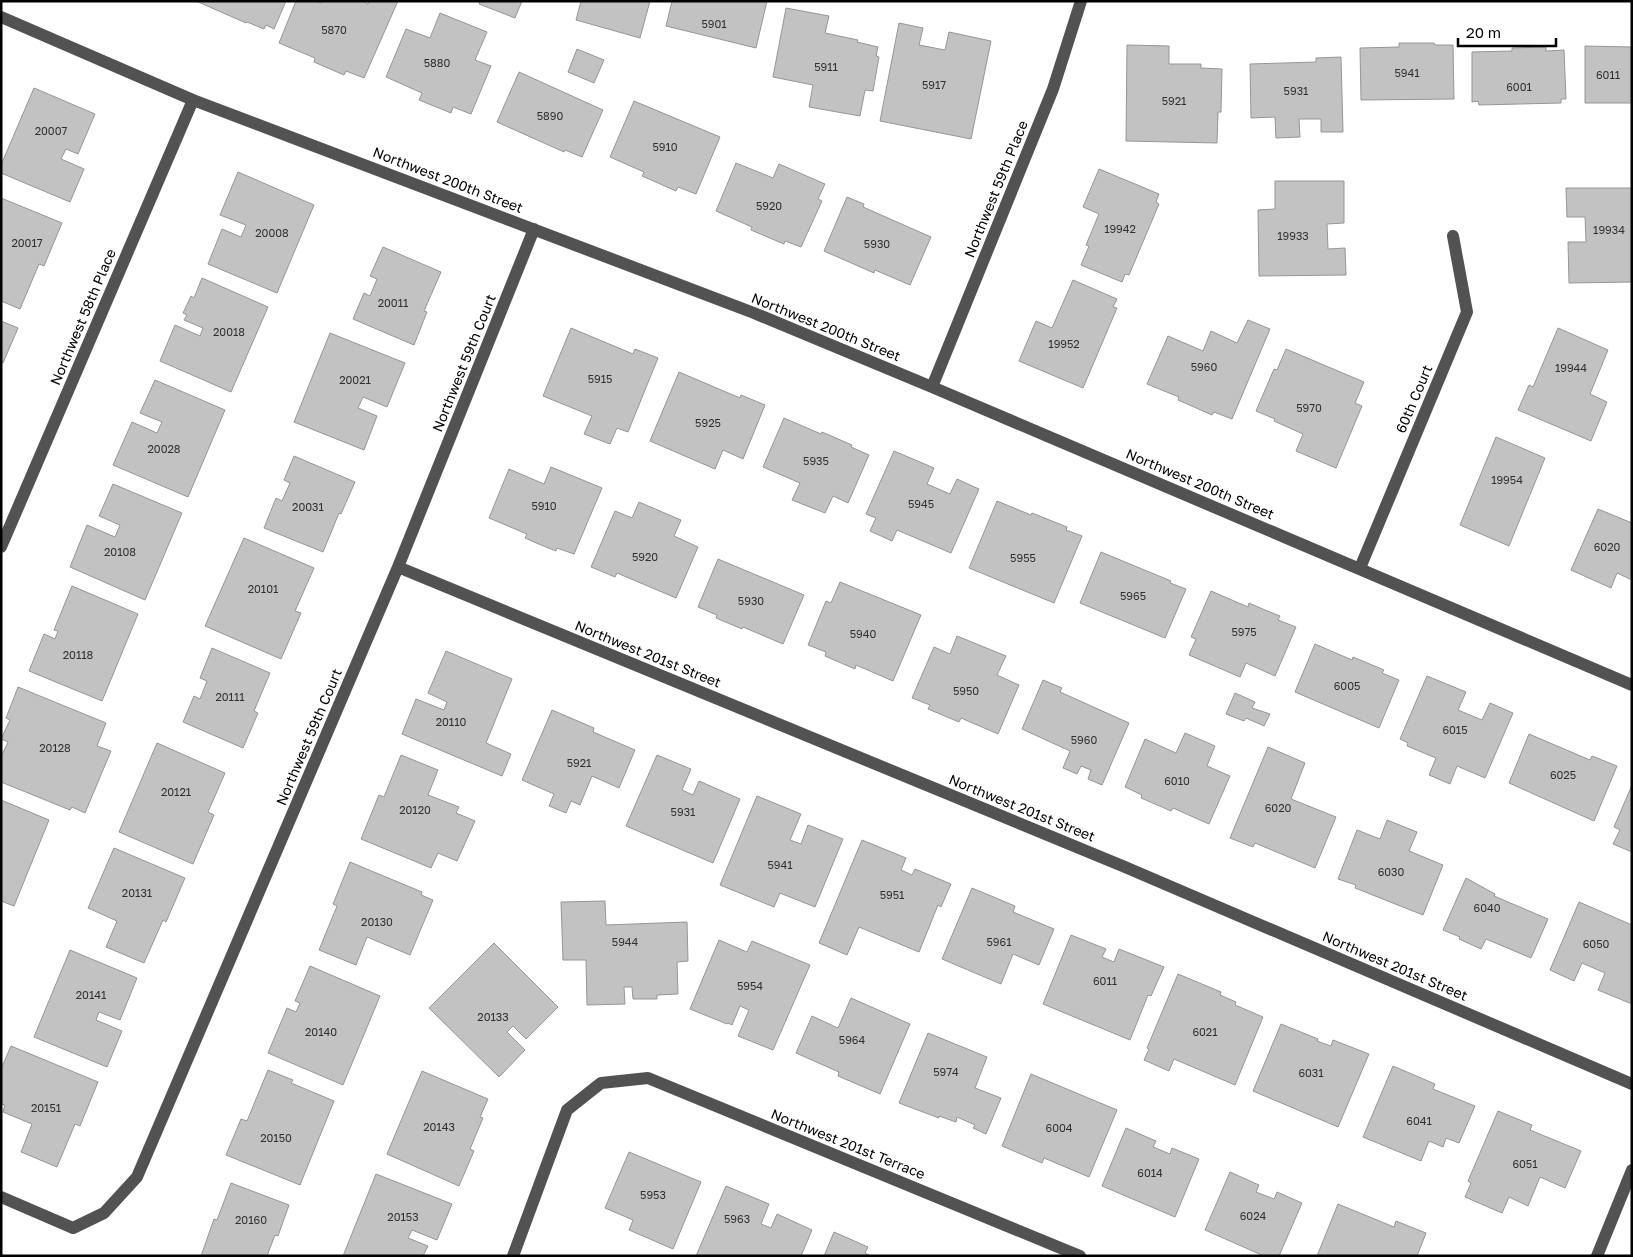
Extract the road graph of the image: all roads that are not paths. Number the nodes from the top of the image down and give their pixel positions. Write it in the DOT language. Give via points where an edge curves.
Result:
graph roads {
  1 [pos="1081,1"];
  2 [pos="1,17"];
  3 [pos="193,100"];
  4 [pos="534,229"];
  5 [pos="1453,236"];
  6 [pos="932,387"];
  7 [pos="1,546"];
  8 [pos="398,567"];
  9 [pos="1360,568"];
  10 [pos="1632,685"];
  11 [pos="1632,1084"];
  12 [pos="1632,1170"];
  13 [pos="1,1197"];
  14 [pos="513,1256"];
  15 [pos="1080,1256"];
  16 [pos="1597,1256"];
  1 -- 6 [label="street, Northwest 59th Place" via="1053,89"];
  2 -- 3 [label="street, Northwest 200th Street"];
  3 -- 4 [label="street, Northwest 200th Street"];
  3 -- 7 [label="street, Northwest 58th Place"];
  4 -- 6 [label="street, Northwest 200th Street" via="754,313"];
  4 -- 8 [label="street, Northwest 59th Court"];
  5 -- 9 [label="street, 60th Court" via="1467,312"];
  6 -- 9 [label="street, Northwest 200th Street"];
  8 -- 11 [label="street, Northwest 201st Street" via="1125,867"];
  8 -- 13 [label="street, Northwest 59th Court" via="136,1177 104,1213 73,1228"];
  9 -- 10 [label="street, Northwest 200th Street"];
  12 -- 16 [label="street"];
  14 -- 15 [label="street, Northwest 201st Terrace" via="567,1110 601,1083 648,1078"];
}
